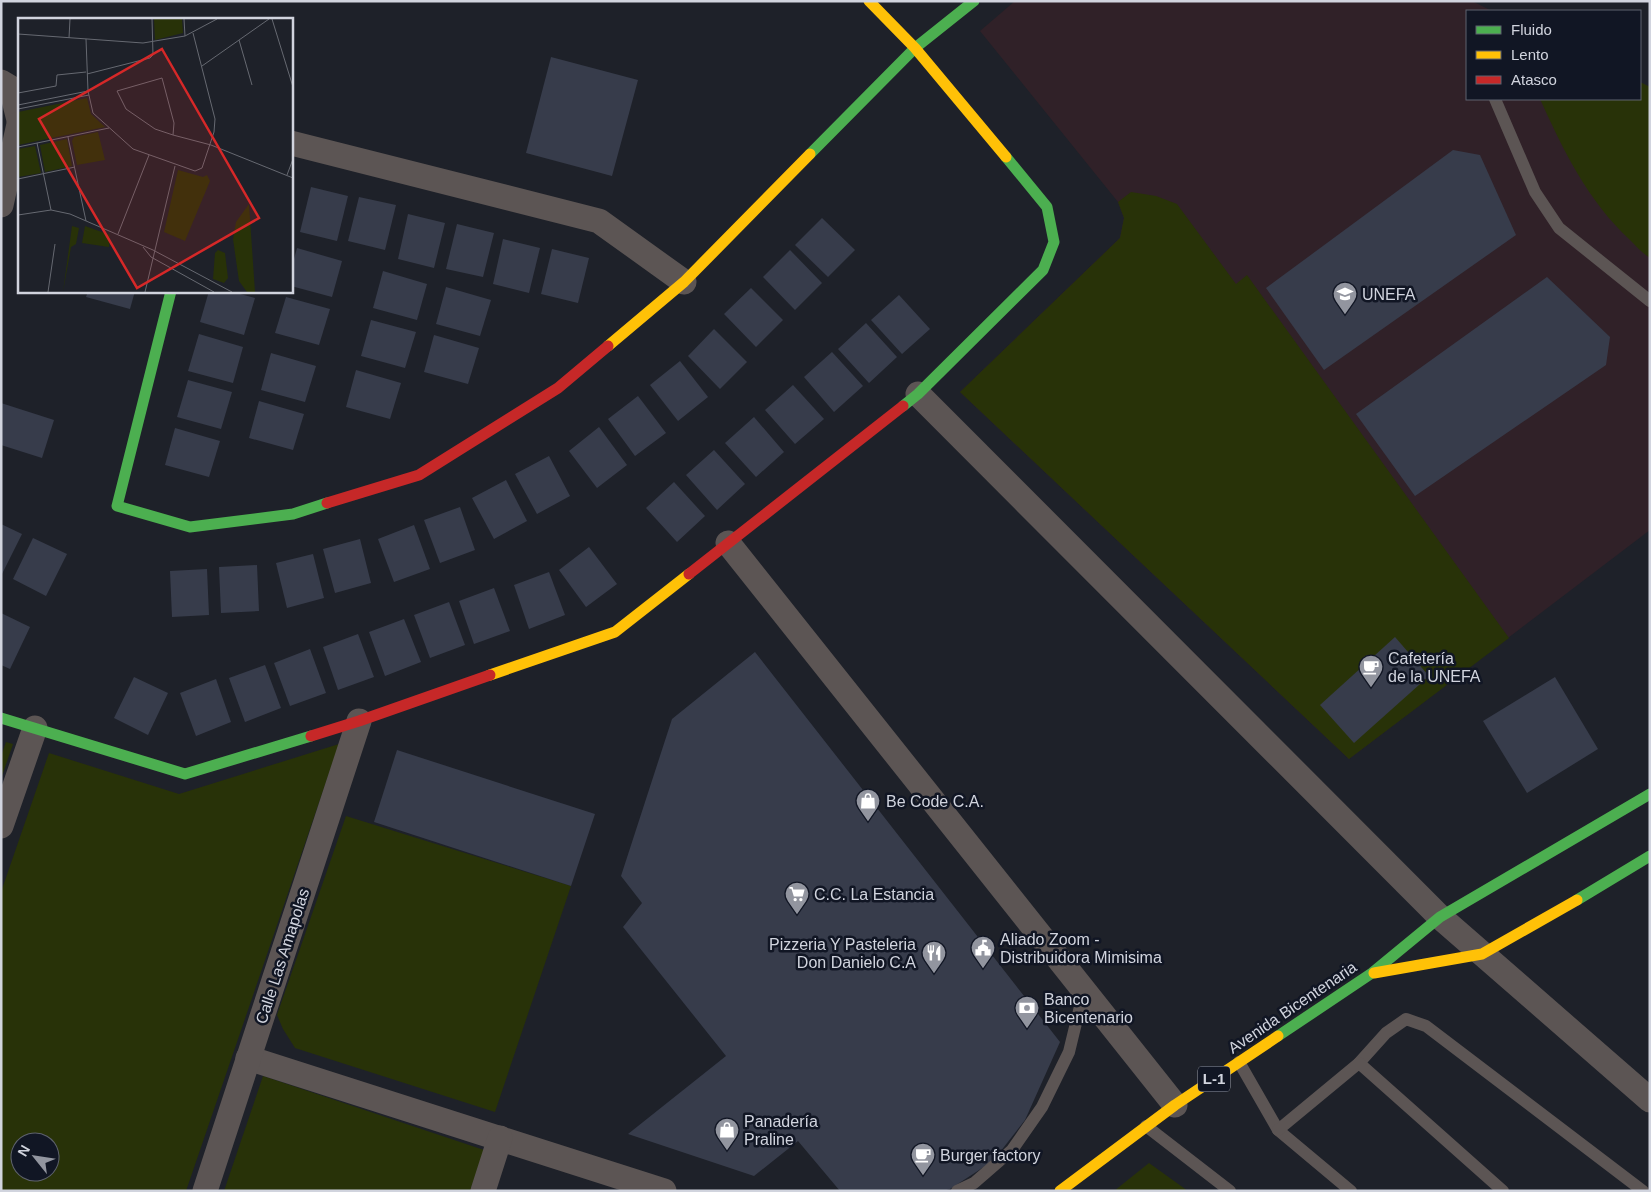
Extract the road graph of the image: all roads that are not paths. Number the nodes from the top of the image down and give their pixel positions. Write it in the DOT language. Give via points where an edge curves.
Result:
graph roads {
  1 [pos="869,1"];
  2 [pos="974,1"];
  3 [pos="915,48"];
  4 [pos="1,82"];
  5 [pos="1495,100"];
  6 [pos="18,116"];
  7 [pos="18,128"];
  8 [pos="292,143"];
  9 [pos="1,205"];
  10 [pos="684,282"];
  11 [pos="171,292"];
  12 [pos="1650,301"];
  13 [pos="918,394"];
  14 [pos="728,543"];
  15 [pos="1,718"];
  16 [pos="359,721"];
  17 [pos="35,728"];
  18 [pos="1650,794"];
  19 [pos="1,826"];
  20 [pos="1650,856"];
  21 [pos="1440,917"];
  22 [pos="1482,954"];
  23 [pos="1372,973"];
  24 [pos="1084,990"];
  25 [pos="248,1058"];
  26 [pos="1238,1062"];
  27 [pos="1359,1063"];
  28 [pos="1650,1100"];
  29 [pos="1175,1105"];
  30 [pos="1146,1126"];
  31 [pos="1278,1130"];
  32 [pos="500,1138"];
  33 [pos="1650,1181"];
  34 [pos="205,1191"];
  35 [pos="483,1191"];
  36 [pos="664,1191"];
  37 [pos="957,1191"];
  38 [pos="1060,1191"];
  39 [pos="1230,1191"];
  40 [pos="1350,1191"];
  41 [pos="1503,1191"];
  42 [pos="1643,1191"];
  1 -- 3 [label="street"];
  2 -- 3 [label="street"];
  3 -- 10 [label="street"];
  3 -- 13 [label="street" via="1047,207 1054,242 1043,270"];
  4 -- 6 [label="street" via="11,88"];
  5 -- 12 [label="lane" via="1535,192 1559,228"];
  7 -- 9 [label="street"];
  8 -- 10 [label="street" via="599,221"];
  10 -- 11 [label="street" via="558,388 419,475 293,514 190,527 117,506"];
  13 -- 14 [label="street"];
  13 -- 21 [label="street"];
  14 -- 16 [label="street" via="615,632"];
  14 -- 24 [label="street"];
  15 -- 17 [label="street"];
  16 -- 17 [label="street" via="185,774"];
  16 -- 25 [label="street, Calle Las Amapolas"];
  17 -- 19 [label="street"];
  18 -- 21 [label="street, Avenida Bicentenaria / L-1"];
  20 -- 22 [label="street, Avenida Bicentenaria / L-1"];
  21 -- 22 [label="street"];
  21 -- 23 [label="street, Avenida Bicentenaria / L-1"];
  22 -- 23 [label="street, Avenida Bicentenaria / L-1"];
  22 -- 28 [label="street"];
  23 -- 26 [label="street, Avenida Bicentenaria / L-1"];
  24 -- 29 [label="street"];
  24 -- 37 [label="lane" via="1069,1052 1042,1107 1012,1150 974,1183"];
  25 -- 32 [label="street"];
  25 -- 34 [label="street, Calle Las Amapolas"];
  26 -- 29 [label="street, Avenida Bicentenaria / L-1"];
  26 -- 31 [label="lane"];
  27 -- 31 [label="lane"];
  27 -- 41 [label="lane"];
  27 -- 42 [label="lane" via="1386,1033 1406,1019 1426,1026"];
  29 -- 30 [label="street, Avenida Bicentenaria / L-1"];
  30 -- 38 [label="street, Avenida Bicentenaria / L-1"];
  30 -- 39 [label="lane"];
  31 -- 40 [label="lane"];
  32 -- 35 [label="street"];
  32 -- 36 [label="street"];
  33 -- 42 [label="lane"];
}
